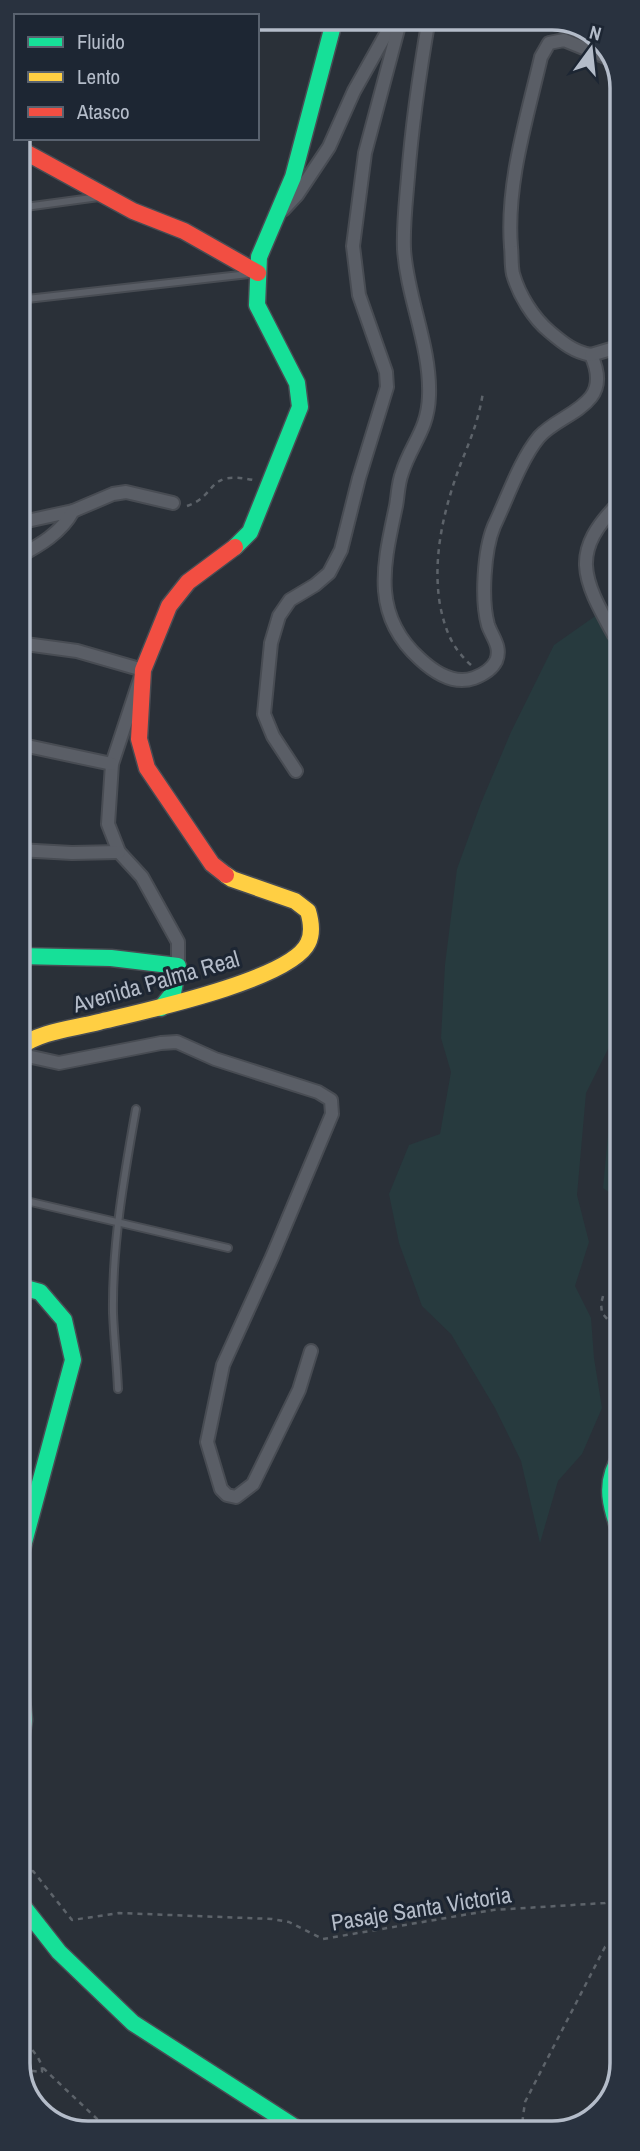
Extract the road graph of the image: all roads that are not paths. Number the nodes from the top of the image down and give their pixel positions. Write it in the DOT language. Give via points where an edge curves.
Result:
graph roads {
  1 [pos="332,30"];
  2 [pos="388,30"];
  3 [pos="398,30"];
  4 [pos="427,30"];
  5 [pos="599,54"];
  6 [pos="30,154"];
  7 [pos="104,196"];
  8 [pos="30,206"];
  9 [pos="274,220"];
  10 [pos="258,273"];
  11 [pos="30,299"];
  12 [pos="610,349"];
  13 [pos="592,355"];
  14 [pos="173,503"];
  15 [pos="73,511"];
  16 [pos="610,514"];
  17 [pos="30,520"];
  18 [pos="30,551"];
  19 [pos="610,628"];
  20 [pos="30,644"];
  21 [pos="143,670"];
  22 [pos="30,747"];
  23 [pos="112,764"];
  24 [pos="296,771"];
  25 [pos="30,851"];
  26 [pos="119,852"];
  27 [pos="30,956"];
  28 [pos="178,967"];
  29 [pos="161,1008"];
  30 [pos="30,1039"];
  31 [pos="30,1057"];
  32 [pos="136,1109"];
  33 [pos="30,1202"];
  34 [pos="119,1223"];
  35 [pos="228,1248"];
  36 [pos="30,1289"];
  37 [pos="311,1351"];
  38 [pos="118,1389"];
  39 [pos="610,1480"];
  40 [pos="610,1502"];
  41 [pos="30,1520"];
  42 [pos="30,1915"];
  43 [pos="285,2121"];
  1 -- 9 [label="main road, Avenida Palma Real" via="293,177"];
  2 -- 9 [label="street" via="329,147"];
  3 -- 24 [label="street" via="365,153 353,247 359,295 387,387 341,550 329,573 290,600 279,616 271,643 264,715"];
  4 -- 13 [label="street" via="409,156 404,250 429,372 429,398 424,428 401,475 383,588 407,647 432,671 450,679 472,679 496,660 486,605 491,534 539,437 592,396 598,369"];
  5 -- 13 [label="street" via="564,40 545,48 520,151 510,237 513,273 527,306 568,346"];
  6 -- 7 [label="main road"];
  7 -- 8 [label="lane"];
  7 -- 10 [label="main road" via="184,231"];
  9 -- 10 [label="main road, Avenida Palma Real" via="259,257"];
  10 -- 11 [label="lane"];
  10 -- 21 [label="main road, Avenida Palma Real" via="257,306 297,383 300,407 250,532 188,582 169,606"];
  12 -- 13 [label="street"];
  14 -- 15 [label="street" via="126,492"];
  15 -- 17 [label="street"];
  15 -- 18 [label="street" via="44,543"];
  16 -- 19 [label="street" via="586,551 592,595"];
  20 -- 21 [label="street" via="76,650"];
  21 -- 23 [label="street"];
  21 -- 29 [label="main road, Avenida Palma Real" via="139,739 147,768 212,864 232,879 295,901 309,911 313,929 306,947 290,961"];
  22 -- 23 [label="street"];
  23 -- 26 [label="street" via="108,824"];
  25 -- 26 [label="street"];
  26 -- 28 [label="street" via="142,877 178,942"];
  27 -- 28 [label="main road" via="111,958"];
  28 -- 29 [label="main road" via="173,993"];
  29 -- 30 [label="main road, Avenida Palma Real"];
  31 -- 37 [label="street" via="59,1063 177,1042 331,1100 332,1114 223,1365 207,1442 221,1489 227,1494 236,1497 253,1484 299,1390"];
  32 -- 34 [label="lane"];
  33 -- 34 [label="lane"];
  34 -- 35 [label="lane"];
  34 -- 38 [label="lane" via="113,1312"];
  36 -- 41 [label="main road" via="40,1292 64,1320 73,1360"];
  39 -- 40 [label="main road"];
  42 -- 43 [label="main road" via="59,1952 133,2023"];
}
